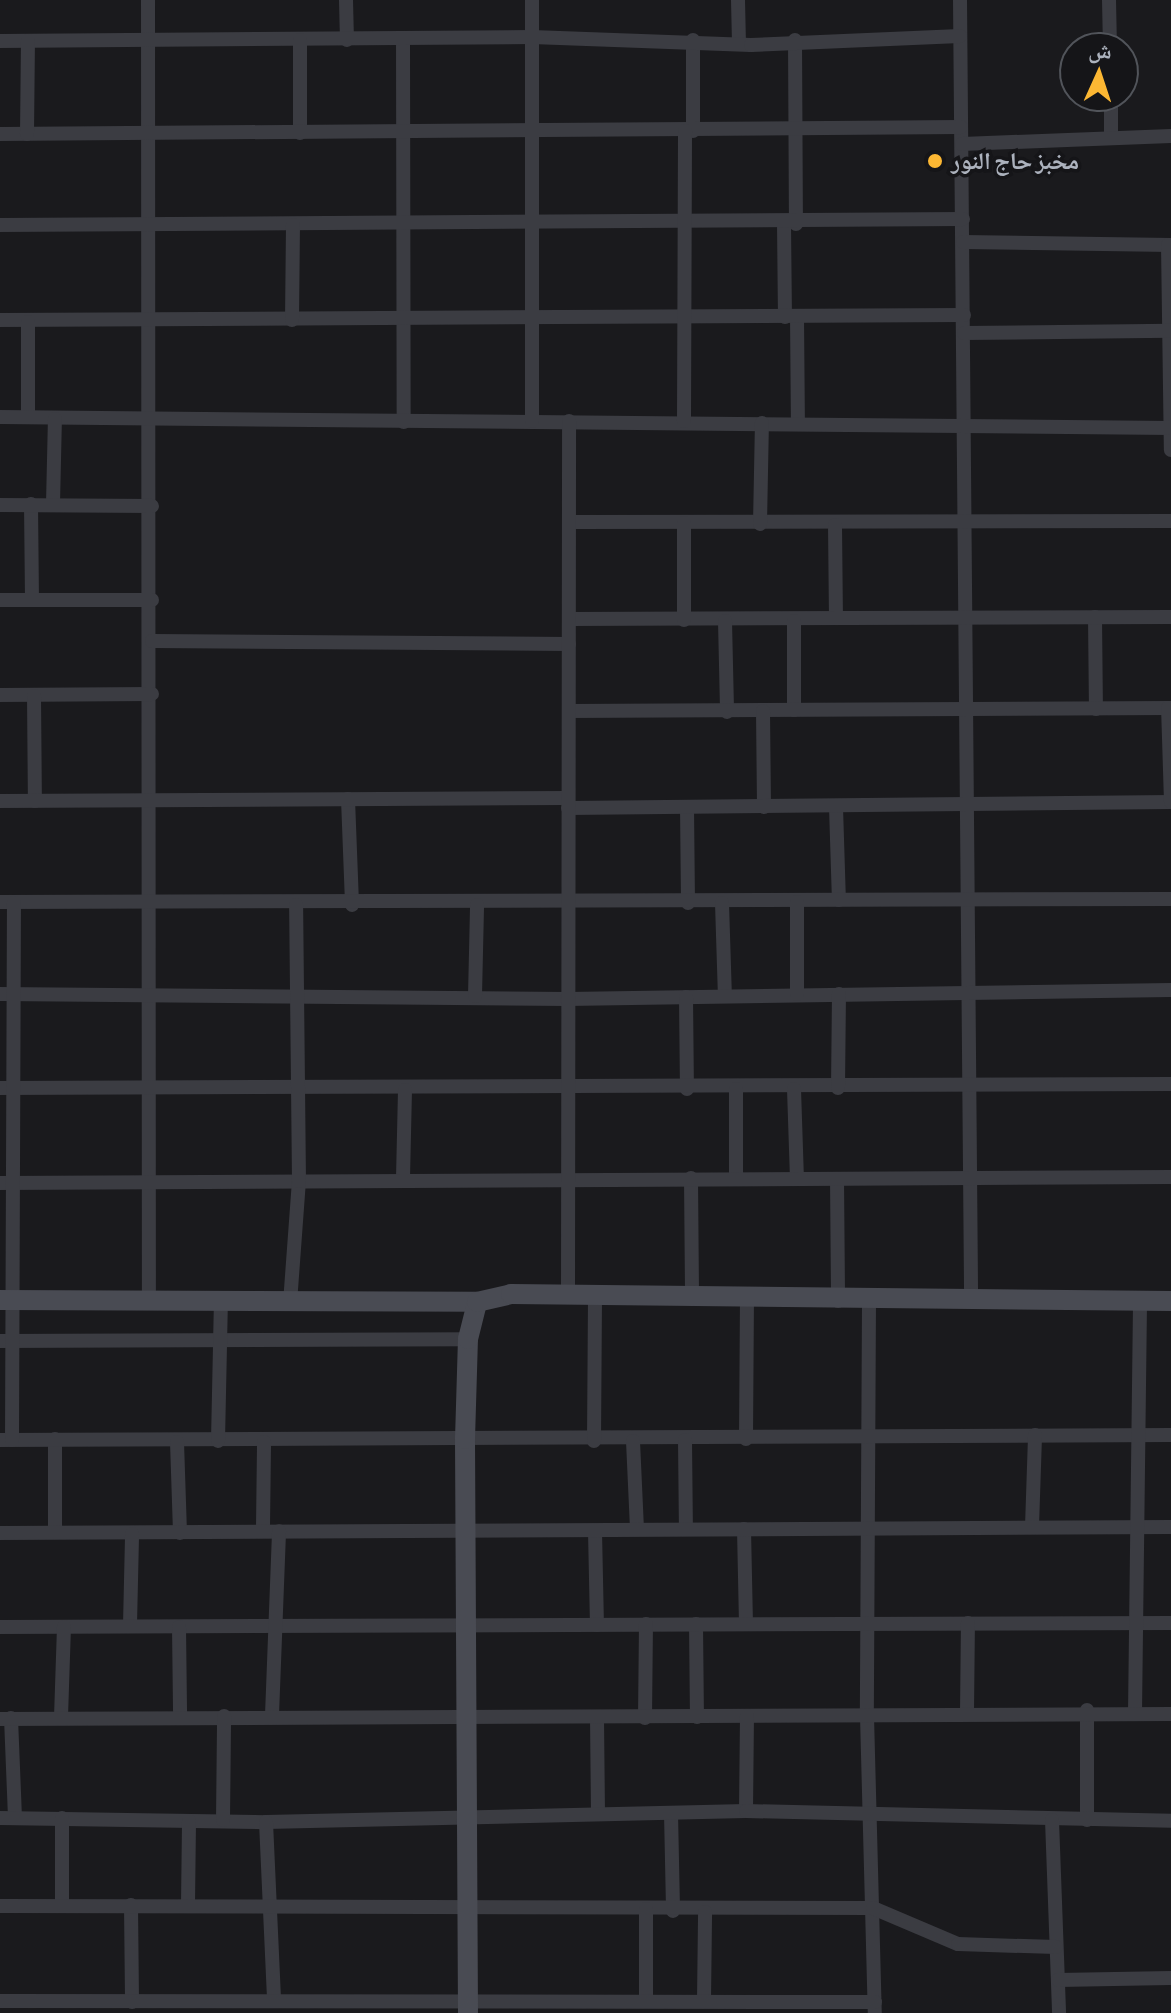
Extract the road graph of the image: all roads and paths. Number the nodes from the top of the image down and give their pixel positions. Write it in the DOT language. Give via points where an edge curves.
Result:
graph roads {
  1 [pos="148,0"];
  2 [pos="346,0"];
  3 [pos="532,0"];
  4 [pos="738,0"];
  5 [pos="960,0"];
  6 [pos="1109,0"];
  7 [pos="1110,32"];
  8 [pos="960,36"];
  9 [pos="532,37"];
  10 [pos="403,39"];
  11 [pos="300,40"];
  12 [pos="347,40"];
  13 [pos="693,40"];
  14 [pos="795,40"];
  15 [pos="0,41"];
  16 [pos="28,41"];
  17 [pos="148,41"];
  18 [pos="739,44"];
  19 [pos="1111,112"];
  20 [pos="961,127"];
  21 [pos="532,131"];
  22 [pos="689,131"];
  23 [pos="795,131"];
  24 [pos="300,133"];
  25 [pos="402,133"];
  26 [pos="0,134"];
  27 [pos="27,134"];
  28 [pos="147,134"];
  29 [pos="1171,136"];
  30 [pos="1111,138"];
  31 [pos="962,144"];
  32 [pos="963,219"];
  33 [pos="533,223"];
  34 [pos="687,224"];
  35 [pos="790,224"];
  36 [pos="0,225"];
  37 [pos="148,225"];
  38 [pos="293,225"];
  39 [pos="402,226"];
  40 [pos="963,242"];
  41 [pos="1169,245"];
  42 [pos="964,315"];
  43 [pos="688,316"];
  44 [pos="791,317"];
  45 [pos="0,320"];
  46 [pos="292,320"];
  47 [pos="403,320"];
  48 [pos="533,320"];
  49 [pos="28,322"];
  50 [pos="148,323"];
  51 [pos="1168,331"];
  52 [pos="964,333"];
  53 [pos="0,417"];
  54 [pos="28,417"];
  55 [pos="55,419"];
  56 [pos="151,419"];
  57 [pos="532,421"];
  58 [pos="569,421"];
  59 [pos="684,421"];
  60 [pos="404,422"];
  61 [pos="762,423"];
  62 [pos="798,423"];
  63 [pos="965,425"];
  64 [pos="1171,428"];
  65 [pos="1171,450"];
  66 [pos="31,504"];
  67 [pos="53,504"];
  68 [pos="0,505"];
  69 [pos="152,506"];
  70 [pos="1171,521"];
  71 [pos="569,522"];
  72 [pos="684,523"];
  73 [pos="760,524"];
  74 [pos="966,524"];
  75 [pos="835,525"];
  76 [pos="0,600"];
  77 [pos="32,600"];
  78 [pos="152,600"];
  79 [pos="1095,617"];
  80 [pos="1171,617"];
  81 [pos="836,618"];
  82 [pos="967,618"];
  83 [pos="569,619"];
  84 [pos="684,620"];
  85 [pos="725,621"];
  86 [pos="794,621"];
  87 [pos="152,641"];
  88 [pos="569,644"];
  89 [pos="152,694"];
  90 [pos="0,695"];
  91 [pos="34,696"];
  92 [pos="1170,708"];
  93 [pos="1096,709"];
  94 [pos="794,710"];
  95 [pos="569,711"];
  96 [pos="763,711"];
  97 [pos="727,712"];
  98 [pos="968,713"];
  99 [pos="148,799"];
  100 [pos="348,799"];
  101 [pos="0,801"];
  102 [pos="35,801"];
  103 [pos="568,803"];
  104 [pos="968,803"];
  105 [pos="687,807"];
  106 [pos="764,807"];
  107 [pos="836,807"];
  108 [pos="1171,899"];
  109 [pos="839,900"];
  110 [pos="969,900"];
  111 [pos="146,901"];
  112 [pos="7,902"];
  113 [pos="797,902"];
  114 [pos="688,903"];
  115 [pos="722,903"];
  116 [pos="566,904"];
  117 [pos="296,905"];
  118 [pos="352,905"];
  119 [pos="477,905"];
  120 [pos="1171,990"];
  121 [pos="970,991"];
  122 [pos="6,994"];
  123 [pos="296,994"];
  124 [pos="797,994"];
  125 [pos="839,994"];
  126 [pos="146,996"];
  127 [pos="475,996"];
  128 [pos="725,996"];
  129 [pos="686,997"];
  130 [pos="567,999"];
  131 [pos="971,1084"];
  132 [pos="1171,1084"];
  133 [pos="145,1087"];
  134 [pos="5,1088"];
  135 [pos="838,1088"];
  136 [pos="295,1089"];
  137 [pos="565,1089"];
  138 [pos="687,1089"];
  139 [pos="736,1089"];
  140 [pos="794,1089"];
  141 [pos="405,1090"];
  142 [pos="971,1176"];
  143 [pos="736,1177"];
  144 [pos="1171,1177"];
  145 [pos="403,1178"];
  146 [pos="565,1178"];
  147 [pos="691,1178"];
  148 [pos="148,1179"];
  149 [pos="797,1179"];
  150 [pos="837,1179"];
  151 [pos="299,1181"];
  152 [pos="6,1183"];
  153 [pos="568,1295"];
  154 [pos="595,1296"];
  155 [pos="692,1299"];
  156 [pos="971,1299"];
  157 [pos="7,1300"];
  158 [pos="149,1300"];
  159 [pos="747,1300"];
  160 [pos="838,1301"];
  161 [pos="869,1301"];
  162 [pos="1140,1301"];
  163 [pos="1171,1301"];
  164 [pos="221,1302"];
  165 [pos="477,1302"];
  166 [pos="290,1303"];
  167 [pos="219,1339"];
  168 [pos="468,1339"];
  169 [pos="6,1341"];
  170 [pos="865,1434"];
  171 [pos="1035,1435"];
  172 [pos="1139,1435"];
  173 [pos="1171,1435"];
  174 [pos="55,1439"];
  175 [pos="465,1439"];
  176 [pos="746,1439"];
  177 [pos="6,1440"];
  178 [pos="685,1440"];
  179 [pos="218,1441"];
  180 [pos="594,1441"];
  181 [pos="633,1441"];
  182 [pos="177,1442"];
  183 [pos="264,1442"];
  184 [pos="1138,1526"];
  185 [pos="263,1527"];
  186 [pos="1032,1527"];
  187 [pos="1171,1527"];
  188 [pos="467,1528"];
  189 [pos="637,1529"];
  190 [pos="686,1529"];
  191 [pos="744,1529"];
  192 [pos="867,1529"];
  193 [pos="279,1531"];
  194 [pos="595,1531"];
  195 [pos="55,1532"];
  196 [pos="0,1533"];
  197 [pos="180,1533"];
  198 [pos="132,1534"];
  199 [pos="746,1623"];
  200 [pos="866,1623"];
  201 [pos="968,1623"];
  202 [pos="1139,1623"];
  203 [pos="1171,1623"];
  204 [pos="646,1624"];
  205 [pos="696,1624"];
  206 [pos="130,1625"];
  207 [pos="597,1625"];
  208 [pos="0,1627"];
  209 [pos="64,1627"];
  210 [pos="179,1627"];
  211 [pos="280,1627"];
  212 [pos="466,1627"];
  213 [pos="1087,1710"];
  214 [pos="967,1713"];
  215 [pos="1135,1713"];
  216 [pos="1171,1714"];
  217 [pos="180,1715"];
  218 [pos="272,1715"];
  219 [pos="224,1716"];
  220 [pos="747,1716"];
  221 [pos="867,1716"];
  222 [pos="61,1717"];
  223 [pos="466,1717"];
  224 [pos="697,1717"];
  225 [pos="597,1718"];
  226 [pos="645,1718"];
  227 [pos="5,1719"];
  228 [pos="746,1811"];
  229 [pos="869,1812"];
  230 [pos="465,1813"];
  231 [pos="598,1813"];
  232 [pos="671,1813"];
  233 [pos="7,1818"];
  234 [pos="62,1818"];
  235 [pos="223,1820"];
  236 [pos="1052,1820"];
  237 [pos="1087,1820"];
  238 [pos="189,1821"];
  239 [pos="1171,1821"];
  240 [pos="266,1822"];
  241 [pos="188,1904"];
  242 [pos="62,1905"];
  243 [pos="131,1905"];
  244 [pos="466,1905"];
  245 [pos="0,1906"];
  246 [pos="273,1907"];
  247 [pos="873,1908"];
  248 [pos="646,1909"];
  249 [pos="673,1911"];
  250 [pos="705,1912"];
  251 [pos="1056,1947"];
  252 [pos="1171,1978"];
  253 [pos="1058,1980"];
  254 [pos="646,2000"];
  255 [pos="704,2000"];
  256 [pos="274,2001"];
  257 [pos="132,2002"];
  258 [pos="10,2005"];
  259 [pos="468,2006"];
  260 [pos="750,2006"];
  261 [pos="224,2007"];
  262 [pos="597,2007"];
  263 [pos="875,2008"];
  264 [pos="1059,2013"];
  1 -- 17 [label="street"];
  2 -- 12 [label="street"];
  3 -- 9 [label="street"];
  4 -- 18 [label="street"];
  5 -- 8 [label="street"];
  6 -- 7 [label="street"];
  8 -- 14 [label="street"];
  8 -- 20 [label="street"];
  9 -- 10 [label="street"];
  9 -- 13 [label="street"];
  9 -- 21 [label="street"];
  10 -- 12 [label="street"];
  10 -- 25 [label="street"];
  11 -- 12 [label="street"];
  11 -- 17 [label="street"];
  11 -- 24 [label="street"];
  13 -- 18 [label="street"];
  13 -- 22 [label="street"];
  14 -- 18 [label="street"];
  14 -- 23 [label="street"];
  15 -- 16 [label="street"];
  16 -- 17 [label="street"];
  16 -- 27 [label="street"];
  17 -- 28 [label="street"];
  19 -- 30 [label="street"];
  20 -- 23 [label="street"];
  20 -- 31 [label="street"];
  21 -- 22 [label="street"];
  21 -- 25 [label="street"];
  21 -- 33 [label="street"];
  22 -- 23 [label="street"];
  22 -- 34 [label="street"];
  23 -- 35 [label="street"];
  24 -- 25 [label="street"];
  24 -- 28 [label="street"];
  25 -- 39 [label="street"];
  26 -- 27 [label="street"];
  27 -- 28 [label="street"];
  28 -- 37 [label="street"];
  29 -- 30 [label="street"];
  30 -- 31 [label="street"];
  31 -- 32 [label="street"];
  32 -- 35 [label="street"];
  32 -- 40 [label="street"];
  33 -- 34 [label="street"];
  33 -- 39 [label="street"];
  33 -- 48 [label="street"];
  34 -- 35 [label="street"];
  34 -- 43 [label="street"];
  35 -- 44 [label="street"];
  36 -- 37 [label="street"];
  37 -- 38 [label="street"];
  37 -- 50 [label="street"];
  38 -- 39 [label="street"];
  38 -- 46 [label="street"];
  39 -- 47 [label="street"];
  40 -- 41 [label="street"];
  40 -- 42 [label="street"];
  41 -- 51 [label="street"];
  42 -- 44 [label="street"];
  42 -- 52 [label="street"];
  43 -- 44 [label="street"];
  43 -- 48 [label="street"];
  43 -- 59 [label="street"];
  44 -- 62 [label="street"];
  45 -- 49 [label="street"];
  46 -- 47 [label="street"];
  46 -- 50 [label="street"];
  47 -- 48 [label="street"];
  47 -- 60 [label="street"];
  48 -- 57 [label="street"];
  49 -- 50 [label="street"];
  49 -- 54 [label="street"];
  50 -- 56 [label="street"];
  51 -- 52 [label="street"];
  51 -- 64 [label="street"];
  52 -- 63 [label="street"];
  53 -- 54 [label="street"];
  54 -- 55 [label="street"];
  55 -- 56 [label="street"];
  55 -- 67 [label="street"];
  56 -- 60 [label="street"];
  56 -- 69 [label="street"];
  57 -- 58 [label="street"];
  57 -- 60 [label="street"];
  58 -- 59 [label="street"];
  58 -- 71 [label="street"];
  59 -- 61 [label="street"];
  61 -- 62 [label="street"];
  61 -- 73 [label="street"];
  62 -- 63 [label="street"];
  63 -- 64 [label="street"];
  63 -- 74 [label="street"];
  64 -- 65 [label="street"];
  66 -- 67 [label="street"];
  66 -- 68 [label="street"];
  66 -- 77 [label="street"];
  67 -- 69 [label="street"];
  69 -- 78 [label="street"];
  70 -- 74 [label="street"];
  71 -- 72 [label="street"];
  71 -- 83 [label="street"];
  72 -- 73 [label="street"];
  72 -- 84 [label="street"];
  73 -- 75 [label="street"];
  74 -- 75 [label="street"];
  74 -- 82 [label="street"];
  75 -- 81 [label="street"];
  76 -- 77 [label="street"];
  77 -- 78 [label="street"];
  78 -- 87 [label="street"];
  79 -- 80 [label="street"];
  79 -- 82 [label="street"];
  79 -- 93 [label="street"];
  81 -- 82 [label="street"];
  81 -- 86 [label="street"];
  82 -- 98 [label="street"];
  83 -- 84 [label="street"];
  83 -- 88 [label="street"];
  84 -- 85 [label="street"];
  85 -- 86 [label="street"];
  85 -- 97 [label="street"];
  86 -- 94 [label="street"];
  87 -- 88 [label="street"];
  87 -- 89 [label="street"];
  88 -- 95 [label="street"];
  89 -- 91 [label="street"];
  89 -- 99 [label="street"];
  90 -- 91 [label="street"];
  91 -- 102 [label="street"];
  92 -- 93 [label="street"];
  92 -- 104 [label="street" via="1171,802"];
  93 -- 98 [label="street"];
  94 -- 96 [label="street"];
  94 -- 98 [label="street"];
  95 -- 97 [label="street"];
  95 -- 103 [label="street"];
  96 -- 97 [label="street"];
  96 -- 106 [label="street"];
  98 -- 104 [label="street"];
  99 -- 100 [label="street"];
  99 -- 102 [label="street"];
  99 -- 111 [label="street"];
  100 -- 103 [label="street"];
  100 -- 118 [label="street"];
  101 -- 102 [label="street"];
  103 -- 105 [label="street"];
  103 -- 116 [label="street"];
  104 -- 107 [label="street"];
  104 -- 110 [label="street"];
  105 -- 106 [label="street"];
  105 -- 114 [label="street"];
  106 -- 107 [label="street"];
  107 -- 109 [label="street"];
  108 -- 110 [label="street"];
  109 -- 110 [label="street"];
  109 -- 113 [label="street"];
  110 -- 121 [label="street"];
  111 -- 112 [label="street"];
  111 -- 117 [label="street"];
  111 -- 126 [label="street"];
  112 -- 122 [label="street"];
  113 -- 115 [label="street"];
  113 -- 124 [label="street"];
  114 -- 115 [label="street"];
  114 -- 116 [label="street"];
  115 -- 128 [label="street"];
  116 -- 119 [label="street"];
  116 -- 130 [label="street"];
  117 -- 118 [label="street"];
  117 -- 123 [label="street"];
  118 -- 119 [label="street"];
  119 -- 127 [label="street"];
  120 -- 121 [label="street"];
  121 -- 125 [label="street"];
  121 -- 131 [label="street"];
  122 -- 126 [label="street"];
  122 -- 134 [label="street"];
  123 -- 126 [label="street"];
  123 -- 127 [label="street"];
  123 -- 136 [label="street"];
  124 -- 125 [label="street"];
  124 -- 128 [label="street"];
  125 -- 135 [label="street"];
  126 -- 133 [label="street"];
  127 -- 130 [label="street"];
  128 -- 129 [label="street"];
  129 -- 130 [label="street"];
  129 -- 138 [label="street"];
  130 -- 137 [label="street"];
  131 -- 132 [label="street"];
  131 -- 135 [label="street"];
  131 -- 142 [label="street"];
  133 -- 134 [label="street"];
  133 -- 136 [label="street"];
  133 -- 148 [label="street"];
  134 -- 152 [label="street"];
  135 -- 140 [label="street"];
  136 -- 141 [label="street"];
  136 -- 151 [label="street"];
  137 -- 138 [label="street"];
  137 -- 141 [label="street"];
  137 -- 146 [label="street"];
  138 -- 139 [label="street"];
  139 -- 140 [label="street"];
  139 -- 143 [label="street"];
  140 -- 149 [label="street"];
  141 -- 145 [label="street"];
  142 -- 144 [label="street"];
  142 -- 150 [label="street"];
  142 -- 156 [label="street"];
  143 -- 147 [label="street"];
  143 -- 149 [label="street"];
  145 -- 146 [label="street"];
  145 -- 151 [label="street"];
  146 -- 147 [label="street"];
  146 -- 153 [label="street"];
  147 -- 155 [label="street"];
  148 -- 151 [label="street"];
  148 -- 152 [label="street"];
  148 -- 158 [label="street"];
  149 -- 150 [label="street"];
  150 -- 160 [label="street"];
  151 -- 166 [label="street"];
  152 -- 157 [label="street"];
  153 -- 154 [label="street"];
  153 -- 165 [label="street"];
  154 -- 155 [label="street"];
  154 -- 180 [label="street"];
  155 -- 159 [label="street"];
  156 -- 161 [label="street"];
  156 -- 162 [label="street"];
  157 -- 158 [label="street"];
  157 -- 169 [label="street"];
  158 -- 164 [label="street"];
  159 -- 160 [label="street"];
  159 -- 176 [label="street"];
  160 -- 161 [label="street"];
  161 -- 170 [label="street"];
  162 -- 163 [label="street"];
  162 -- 172 [label="street"];
  164 -- 166 [label="street"];
  164 -- 167 [label="street"];
  165 -- 166 [label="street"];
  165 -- 168 [label="street"];
  167 -- 168 [label="street"];
  167 -- 169 [label="street"];
  167 -- 179 [label="street"];
  168 -- 175 [label="street"];
  169 -- 177 [label="street"];
  170 -- 171 [label="street"];
  170 -- 176 [label="street"];
  170 -- 192 [label="street"];
  171 -- 172 [label="street"];
  171 -- 186 [label="street"];
  172 -- 173 [label="street"];
  172 -- 184 [label="street"];
  174 -- 177 [label="street"];
  174 -- 182 [label="street"];
  174 -- 195 [label="street"];
  175 -- 180 [label="street"];
  175 -- 183 [label="street"];
  175 -- 188 [label="street"];
  176 -- 178 [label="street"];
  178 -- 181 [label="street"];
  178 -- 190 [label="street"];
  179 -- 182 [label="street"];
  179 -- 183 [label="street"];
  180 -- 181 [label="street"];
  181 -- 189 [label="street"];
  182 -- 197 [label="street"];
  183 -- 185 [label="street"];
  184 -- 186 [label="street"];
  184 -- 187 [label="street"];
  184 -- 202 [label="street"];
  185 -- 193 [label="street"];
  185 -- 197 [label="street"];
  186 -- 192 [label="street"];
  188 -- 193 [label="street"];
  188 -- 194 [label="street"];
  188 -- 212 [label="street"];
  189 -- 190 [label="street"];
  189 -- 194 [label="street"];
  190 -- 191 [label="street"];
  191 -- 192 [label="street"];
  191 -- 199 [label="street"];
  192 -- 200 [label="street"];
  193 -- 211 [label="street"];
  194 -- 207 [label="street"];
  195 -- 196 [label="street"];
  195 -- 198 [label="street"];
  197 -- 198 [label="street"];
  198 -- 206 [label="street"];
  199 -- 200 [label="street"];
  199 -- 205 [label="street"];
  200 -- 201 [label="street"];
  200 -- 221 [label="street"];
  201 -- 202 [label="street"];
  201 -- 214 [label="street"];
  202 -- 203 [label="street"];
  202 -- 215 [label="street"];
  204 -- 205 [label="street"];
  204 -- 207 [label="street"];
  204 -- 226 [label="street"];
  205 -- 224 [label="street"];
  206 -- 209 [label="street"];
  206 -- 210 [label="street"];
  207 -- 212 [label="street"];
  208 -- 209 [label="street"];
  209 -- 222 [label="street"];
  210 -- 211 [label="street"];
  210 -- 217 [label="street"];
  211 -- 212 [label="street"];
  211 -- 218 [label="street"];
  212 -- 223 [label="street"];
  213 -- 214 [label="street"];
  213 -- 215 [label="street"];
  213 -- 237 [label="street"];
  214 -- 221 [label="street"];
  215 -- 216 [label="street"];
  217 -- 219 [label="street"];
  217 -- 222 [label="street"];
  218 -- 219 [label="street"];
  218 -- 223 [label="street"];
  219 -- 235 [label="street"];
  220 -- 221 [label="street"];
  220 -- 224 [label="street"];
  220 -- 228 [label="street"];
  221 -- 229 [label="street"];
  222 -- 227 [label="street"];
  223 -- 225 [label="street"];
  223 -- 230 [label="street"];
  224 -- 226 [label="street"];
  225 -- 226 [label="street"];
  225 -- 231 [label="street"];
  227 -- 233 [label="street"];
  228 -- 229 [label="street"];
  228 -- 232 [label="street"];
  229 -- 236 [label="street"];
  229 -- 247 [label="street"];
  230 -- 231 [label="street"];
  230 -- 240 [label="street"];
  230 -- 244 [label="street"];
  231 -- 232 [label="street"];
  232 -- 249 [label="street"];
  233 -- 234 [label="street"];
  234 -- 238 [label="street"];
  234 -- 242 [label="street"];
  235 -- 238 [label="street"];
  235 -- 240 [label="street"];
  236 -- 237 [label="street"];
  236 -- 251 [label="street"];
  237 -- 239 [label="street"];
  238 -- 241 [label="street"];
  240 -- 246 [label="street"];
  241 -- 243 [label="street"];
  241 -- 246 [label="street"];
  242 -- 243 [label="street"];
  242 -- 245 [label="street"];
  243 -- 257 [label="street"];
  244 -- 246 [label="street"];
  244 -- 248 [label="street"];
  244 -- 259 [label="street"];
  246 -- 256 [label="street"];
  247 -- 250 [label="street"];
  247 -- 251 [label="street" via="958,1944"];
  247 -- 263 [label="street"];
  248 -- 249 [label="street"];
  248 -- 254 [label="street"];
  249 -- 250 [label="street"];
  250 -- 255 [label="street"];
  251 -- 253 [label="street"];
  252 -- 253 [label="street"];
  253 -- 264 [label="street"];
  254 -- 255 [label="street"];
  254 -- 262 [label="street"];
  255 -- 260 [label="street"];
  256 -- 259 [label="street"];
  256 -- 261 [label="street"];
  257 -- 258 [label="street"];
  257 -- 261 [label="street"];
  259 -- 262 [label="street"];
  260 -- 263 [label="street"];
}
